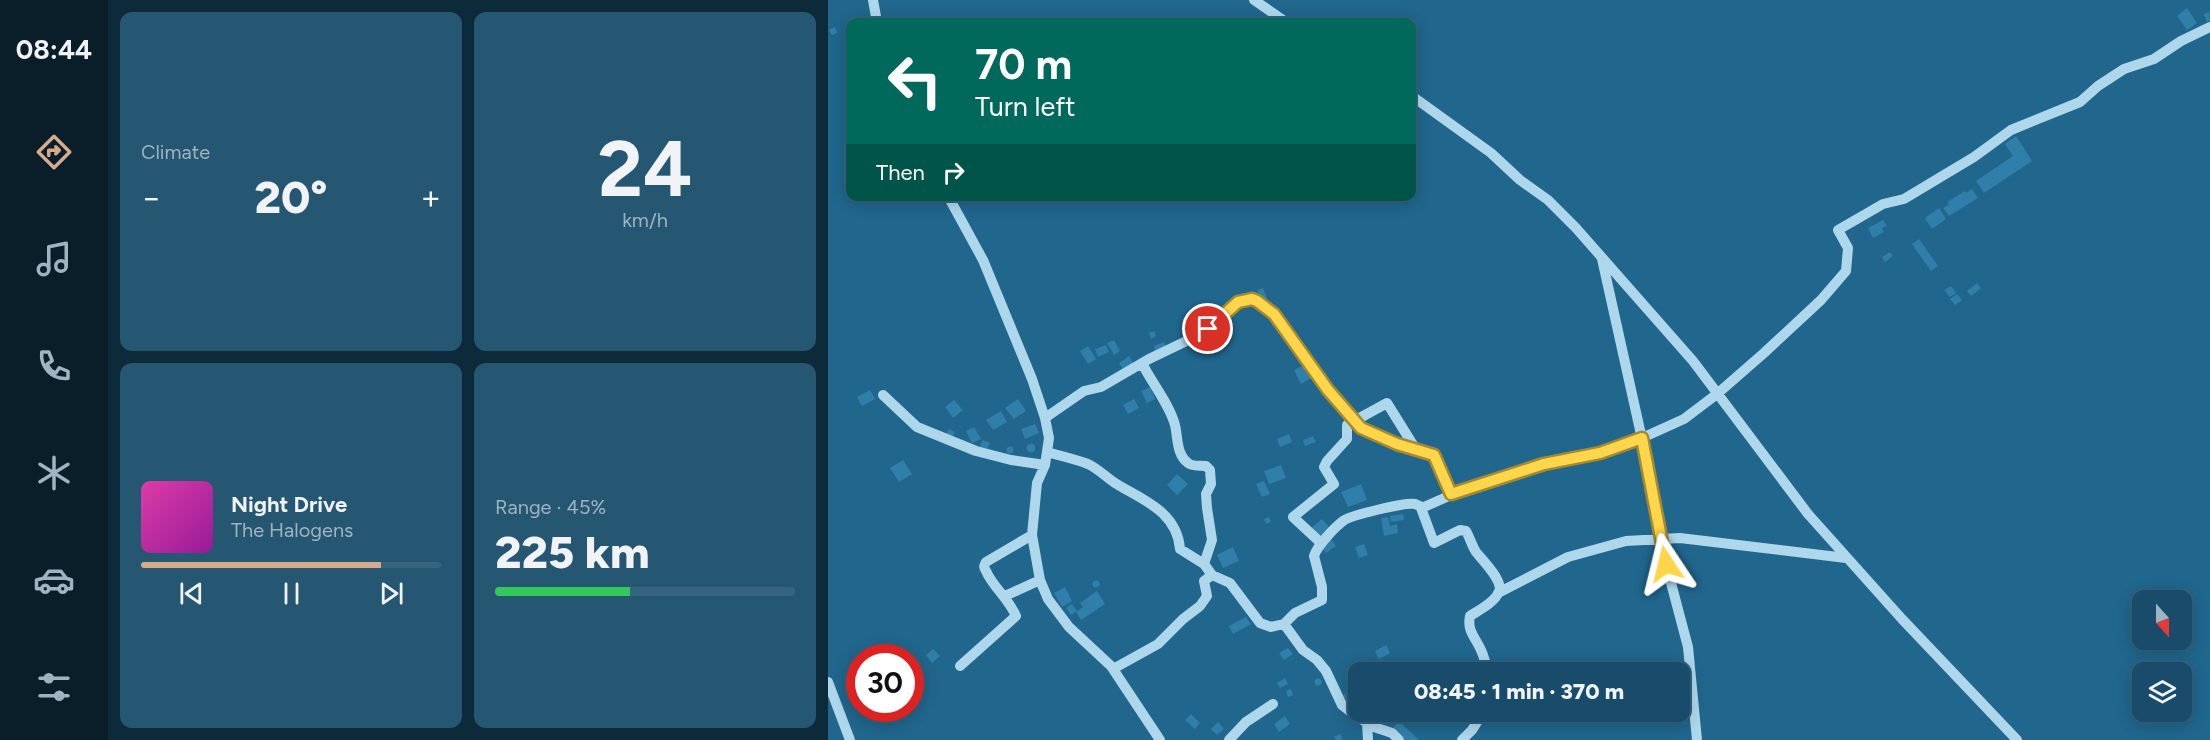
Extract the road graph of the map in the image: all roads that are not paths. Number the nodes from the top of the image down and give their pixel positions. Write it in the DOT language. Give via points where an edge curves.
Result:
graph roads {
  1 [pos="873,0"];
  2 [pos="1254,0"];
  3 [pos="876,18"];
  4 [pos="1280,18"];
  5 [pos="2210,27"];
  6 [pos="1416,99"];
  7 [pos="951,201"];
  8 [pos="1601,256"];
  9 [pos="1142,363"];
  10 [pos="1717,394"];
  11 [pos="883,395"];
  12 [pos="1045,418"];
  13 [pos="1354,421"];
  14 [pos="1642,438"];
  15 [pos="1415,448"];
  16 [pos="1047,452"];
  17 [pos="1044,465"];
  18 [pos="1451,494"];
  19 [pos="1421,508"];
  20 [pos="1032,535"];
  21 [pos="1661,539"];
  22 [pos="1321,543"];
  23 [pos="1846,558"];
  24 [pos="1204,564"];
  25 [pos="1212,574"];
  26 [pos="1040,580"];
  27 [pos="1498,593"];
  28 [pos="1005,596"];
  29 [pos="1284,624"];
  30 [pos="1484,662"];
  31 [pos="960,666"];
  32 [pos="1113,669"];
  33 [pos="828,682"];
  34 [pos="1273,704"];
  35 [pos="1348,710"];
  36 [pos="1367,722"];
  37 [pos="1477,722"];
  38 [pos="850,740"];
  39 [pos="1160,740"];
  40 [pos="1229,740"];
  41 [pos="1368,740"];
  42 [pos="1399,740"];
  43 [pos="1462,740"];
  44 [pos="1697,740"];
  45 [pos="2017,740"];
  1 -- 3 [label="street"];
  2 -- 4 [label="street"];
  5 -- 10 [label="street" via="2154,59 2124,69 2080,102 2011,130 1904,199 1883,204 1838,230 1848,248 1846,270 1821,300"];
  6 -- 8 [label="street" via="1548,200"];
  7 -- 12 [label="street" via="983,260"];
  8 -- 10 [label="street"];
  8 -- 14 [label="street"];
  9 -- 12 [label="street" via="1101,387 1084,391"];
  9 -- 13 [label="street" via="1199,335 1238,302 1252,299 1274,314"];
  9 -- 24 [label="street" via="1175,425 1177,443 1186,462 1210,470 1206,501 1212,540"];
  10 -- 14 [label="street" via="1676,424"];
  10 -- 23 [label="street"];
  11 -- 17 [label="street" via="917,426 933,434 976,451"];
  12 -- 16 [label="street"];
  13 -- 15 [label="street" via="1377,436"];
  13 -- 15 [label="street" via="1387,403"];
  13 -- 22 [label="street" via="1347,425 1347,439 1324,467 1334,484 1293,517"];
  14 -- 18 [label="street"];
  14 -- 21 [label="street"];
  15 -- 18 [label="street" via="1434,455"];
  16 -- 17 [label="street"];
  16 -- 24 [label="street" via="1090,465 1149,502 1161,511 1179,536 1180,549"];
  17 -- 20 [label="street" via="1037,483"];
  18 -- 19 [label="street"];
  19 -- 22 [label="street" via="1414,504 1358,515 1344,521"];
  19 -- 27 [label="street" via="1434,543 1460,530 1466,531 1494,575 1500,587"];
  20 -- 26 [label="street"];
  20 -- 28 [label="street" via="984,565"];
  21 -- 23 [label="street"];
  21 -- 27 [label="street" via="1626,541 1568,557"];
  21 -- 44 [label="street" via="1688,647"];
  22 -- 29 [label="street" via="1314,556 1322,600 1295,613"];
  23 -- 45 [label="street"];
  24 -- 25 [label="street"];
  25 -- 29 [label="street" via="1230,583 1260,623 1271,627"];
  25 -- 32 [label="street" via="1204,581 1207,597 1200,606 1152,649"];
  26 -- 28 [label="street"];
  26 -- 32 [label="street" via="1048,599 1070,627"];
  27 -- 30 [label="street" via="1469,620"];
  28 -- 31 [label="street" via="1015,617"];
  29 -- 35 [label="street" via="1326,672"];
  32 -- 39 [label="street"];
  33 -- 38 [label="street"];
  34 -- 40 [label="street" via="1246,722"];
  36 -- 41 [label="street"];
  36 -- 42 [label="street"];
  37 -- 43 [label="street"];
}
